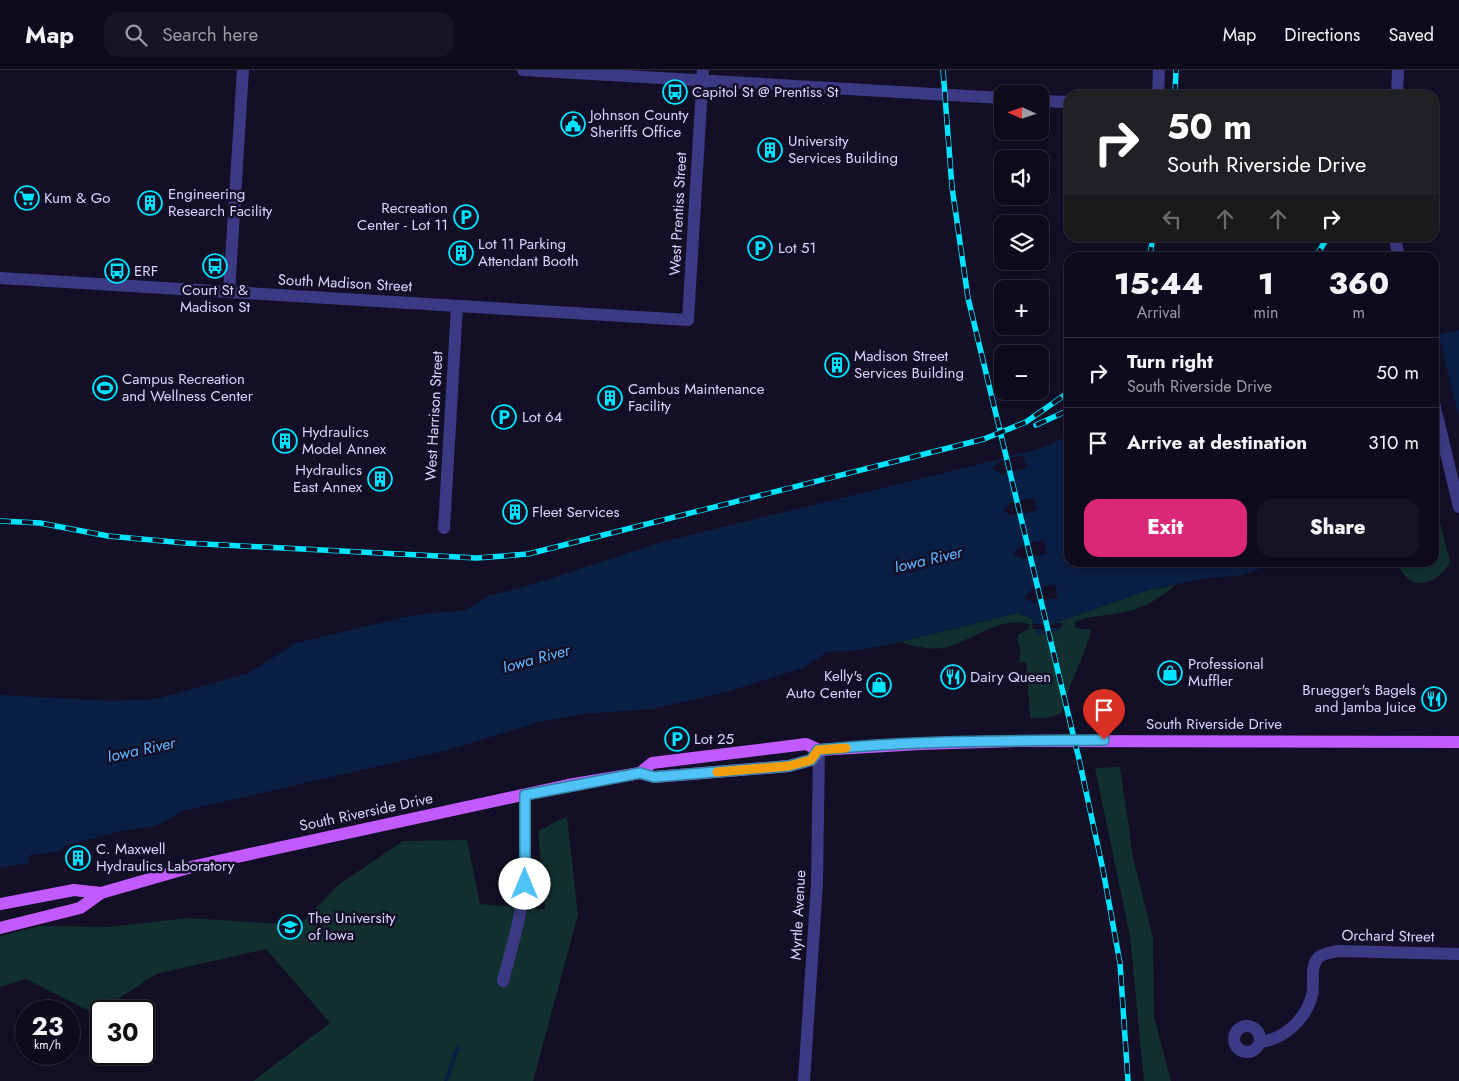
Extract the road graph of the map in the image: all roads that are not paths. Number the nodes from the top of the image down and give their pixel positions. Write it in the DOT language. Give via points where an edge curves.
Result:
graph roads {
  1 [pos="243,70"];
  2 [pos="523,70"];
  3 [pos="1159,70"];
  4 [pos="1398,70"];
  5 [pos="703,75"];
  6 [pos="1158,90"];
  7 [pos="1397,90"];
  8 [pos="994,97"];
  9 [pos="1049,101"];
  10 [pos="1064,102"];
  11 [pos="0,278"];
  12 [pos="229,292"];
  13 [pos="457,306"];
  14 [pos="688,320"];
  15 [pos="1439,424"];
  16 [pos="1459,506"];
  17 [pos="444,528"];
  18 [pos="1459,742"];
  19 [pos="818,750"];
  20 [pos="640,773"];
  21 [pos="525,795"];
  22 [pos="100,892"];
  23 [pos="0,904"];
  24 [pos="0,928"];
  25 [pos="1459,954"];
  26 [pos="503,981"];
  27 [pos="1260,1042"];
  28 [pos="804,1081"];
  1 -- 12 [label="street"];
  2 -- 5 [label="street"];
  3 -- 6 [label="street"];
  4 -- 7 [label="street"];
  5 -- 8 [label="street"];
  5 -- 14 [label="street, West Prentiss Street"];
  9 -- 10 [label="street"];
  11 -- 12 [label="street, South Madison Street"];
  12 -- 13 [label="street, South Madison Street"];
  13 -- 14 [label="street, South Madison Street"];
  13 -- 17 [label="street, West Harrison Street"];
  15 -- 16 [label="street"];
  18 -- 19 [label="main road, South Riverside Drive" via="1019,740"];
  19 -- 20 [label="main road, South Riverside Drive" via="806,744 652,763"];
  19 -- 20 [label="main road, South Riverside Drive" via="811,760 789,766 654,777"];
  19 -- 28 [label="street, Myrtle Avenue" via="817,883"];
  20 -- 21 [label="main road, South Riverside Drive"];
  21 -- 22 [label="main road, South Riverside Drive" via="195,866"];
  21 -- 26 [label="street" via="525,884"];
  22 -- 23 [label="main road, South Riverside Drive" via="74,890"];
  22 -- 24 [label="main road, South Riverside Drive" via="80,908"];
  25 -- 27 [label="street, Orchard Street" via="1338,951 1318,958 1314,965 1312,993 1304,1012 1284,1034"];
}
